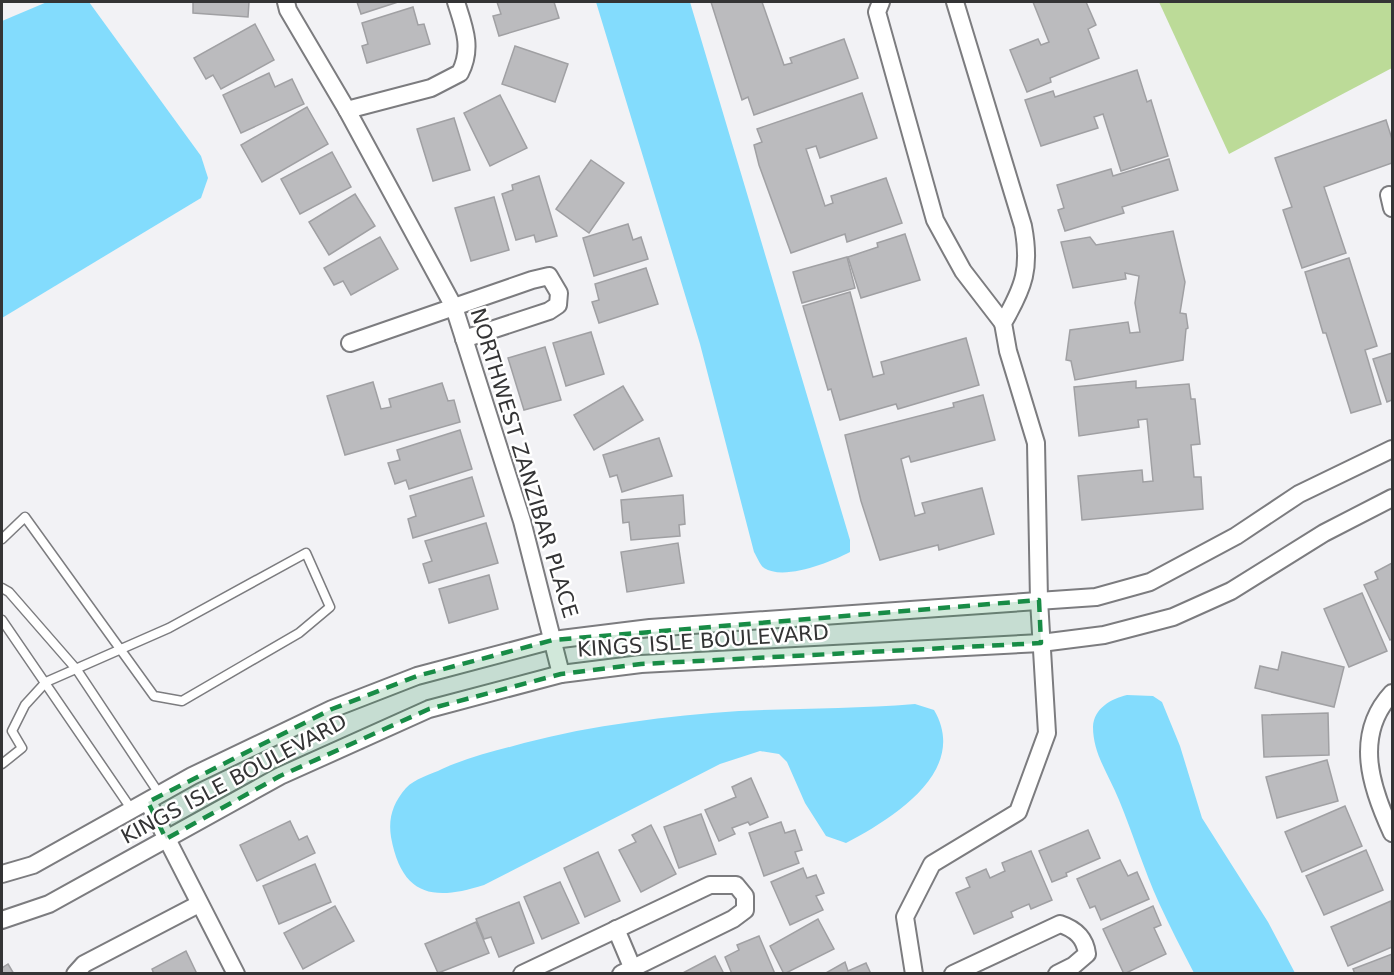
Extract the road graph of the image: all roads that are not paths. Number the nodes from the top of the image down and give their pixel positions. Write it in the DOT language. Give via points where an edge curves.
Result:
graph roads {
  1 [pos="286,2"];
  2 [pos="456,2"];
  3 [pos="881,2"];
  4 [pos="955,2"];
  5 [pos="348,110"];
  6 [pos="454,307"];
  7 [pos="1003,323"];
  8 [pos="464,339"];
  9 [pos="350,342"];
  10 [pos="1392,449"];
  11 [pos="1392,498"];
  12 [pos="2,539"];
  13 [pos="2,588"];
  14 [pos="1039,600"];
  15 [pos="2,620"];
  16 [pos="553,640"];
  17 [pos="1041,643"];
  18 [pos="122,650"];
  19 [pos="77,670"];
  20 [pos="561,674"];
  21 [pos="46,682"];
  22 [pos="1392,693"];
  23 [pos="2,764"];
  24 [pos="154,798"];
  25 [pos="132,810"];
  26 [pos="1392,833"];
  27 [pos="166,839"];
  28 [pos="2,874"];
  29 [pos="199,903"];
  30 [pos="2,920"];
  31 [pos="616,929"];
  32 [pos="629,972"];
  33 [pos="75,974"];
  34 [pos="236,974"];
  35 [pos="522,974"];
  36 [pos="914,974"];
  37 [pos="953,974"];
  38 [pos="1057,974"];
  1 -- 5 [label="street, NORTHWEST ZANZIBAR PLACE"];
  2 -- 5 [label="street" via="468,52 460,73 431,88"];
  3 -- 7 [label="street" via="877,12 935,220 963,271"];
  4 -- 7 [label="street" via="1028,253 1021,293"];
  5 -- 6 [label="street, NORTHWEST ZANZIBAR PLACE"];
  6 -- 8 [label="street, NORTHWEST ZANZIBAR PLACE"];
  6 -- 8 [label="street" via="549,276 559,293 558,305 549,311"];
  6 -- 9 [label="street"];
  7 -- 14 [label="street" via="1036,443"];
  8 -- 16 [label="street, NORTHWEST ZANZIBAR PLACE" via="522,521"];
  10 -- 14 [label="street, KINGS ISLE BOULEVARD" via="1299,494 1236,536 1150,582 1096,597"];
  11 -- 17 [label="street, KINGS ISLE BOULEVARD" via="1324,533 1231,591 1173,617 1104,635"];
  12 -- 18 [label="lane" via="25,517"];
  13 -- 19 [label="lane"];
  14 -- 16 [label="street, KINGS ISLE BOULEVARD" via="650,628"];
  14 -- 17 [label="street"];
  15 -- 21 [label="lane"];
  16 -- 20 [label="street, NORTHWEST ZANZIBAR PLACE"];
  16 -- 24 [label="street, KINGS ISLE BOULEVARD" via="396,684 264,740"];
  17 -- 20 [label="street, KINGS ISLE BOULEVARD" via="641,664"];
  17 -- 36 [label="street" via="1047,733 1018,812 932,864 905,917"];
  18 -- 18 [label="lane" via="306,553 330,607 299,633 182,701 154,696"];
  18 -- 19 [label="lane"];
  19 -- 21 [label="lane"];
  19 -- 24 [label="lane"];
  20 -- 27 [label="street, KINGS ISLE BOULEVARD" via="429,709 280,776"];
  21 -- 23 [label="lane" via="25,705 12,730 22,748"];
  21 -- 25 [label="lane"];
  22 -- 26 [label="street" via="1378,714 1368,751 1375,794"];
  24 -- 25 [label="street, KINGS ISLE BOULEVARD"];
  24 -- 27 [label="street"];
  25 -- 28 [label="street, KINGS ISLE BOULEVARD" via="33,865"];
  27 -- 29 [label="street"];
  27 -- 30 [label="street, KINGS ISLE BOULEVARD" via="50,904"];
  29 -- 33 [label="street" via="84,964"];
  29 -- 34 [label="street"];
  31 -- 32 [label="street"];
  31 -- 32 [label="street" via="710,885 736,885 745,897 745,910 733,919"];
  31 -- 35 [label="street"];
  37 -- 38 [label="street" via="1060,924 1076,930 1087,954"];
}
